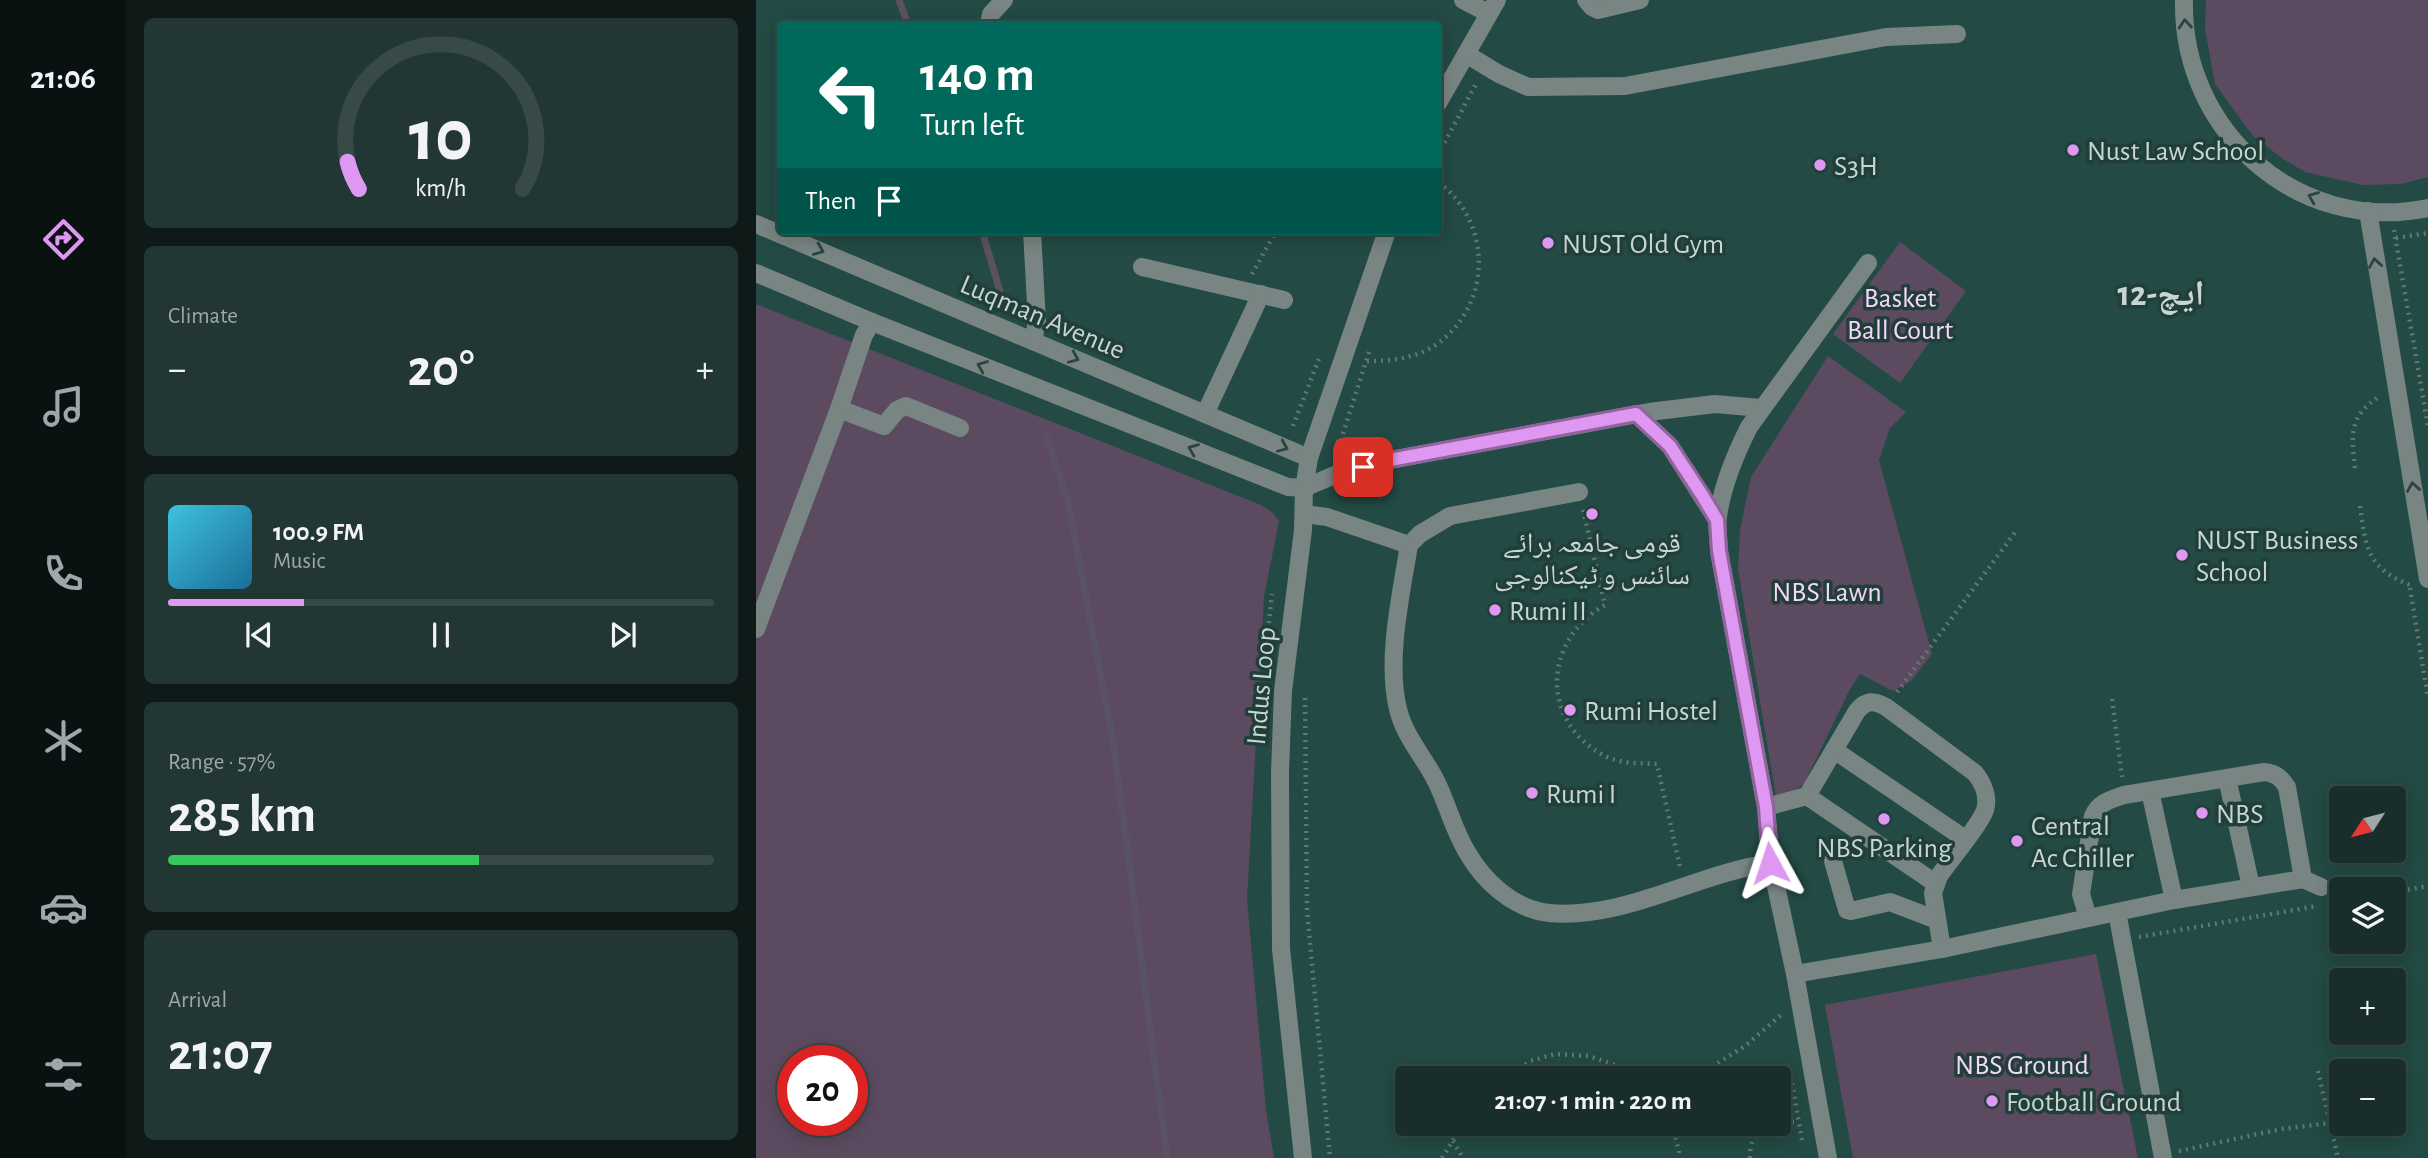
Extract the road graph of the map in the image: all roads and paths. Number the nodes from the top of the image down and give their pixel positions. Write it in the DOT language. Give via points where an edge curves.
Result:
graph roads {
  1 [pos="1004,0"];
  2 [pos="1463,0"];
  3 [pos="1586,0"];
  4 [pos="1640,0"];
  5 [pos="2184,0"];
  6 [pos="1492,7"];
  7 [pos="990,21"];
  8 [pos="1957,34"];
  9 [pos="1466,54"];
  10 [pos="1442,96"];
  11 [pos="1442,186"];
  12 [pos="2428,208"];
  13 [pos="2368,211"];
  14 [pos="2390,212"];
  15 [pos="756,224"];
  16 [pos="777,233"];
  17 [pos="2428,233"];
  18 [pos="782,235"];
  19 [pos="1032,235"];
  20 [pos="1274,235"];
  21 [pos="1386,235"];
  22 [pos="2396,238"];
  23 [pos="1868,263"];
  24 [pos="1142,267"];
  25 [pos="756,273"];
  26 [pos="1252,292"];
  27 [pos="1284,300"];
  28 [pos="872,322"];
  29 [pos="1033,341"];
  30 [pos="1367,361"];
  31 [pos="2397,391"];
  32 [pos="1761,408"];
  33 [pos="839,409"];
  34 [pos="1205,414"];
  35 [pos="1636,414"];
  36 [pos="2428,426"];
  37 [pos="960,428"];
  38 [pos="1310,458"];
  39 [pos="2355,468"];
  40 [pos="1304,488"];
  41 [pos="1578,492"];
  42 [pos="2360,506"];
  43 [pos="1304,514"];
  44 [pos="1717,520"];
  45 [pos="2016,531"];
  46 [pos="1409,545"];
  47 [pos="2423,581"];
  48 [pos="1275,583"];
  49 [pos="756,629"];
  50 [pos="1267,635"];
  51 [pos="2112,699"];
  52 [pos="1886,707"];
  53 [pos="1834,750"];
  54 [pos="2227,778"];
  55 [pos="2150,791"];
  56 [pos="2124,795"];
  57 [pos="1807,796"];
  58 [pos="1766,807"];
  59 [pos="1965,839"];
  60 [pos="1833,861"];
  61 [pos="1770,863"];
  62 [pos="2303,879"];
  63 [pos="1935,883"];
  64 [pos="1684,885"];
  65 [pos="2428,886"];
  66 [pos="2251,887"];
  67 [pos="2321,887"];
  68 [pos="2406,890"];
  69 [pos="2174,900"];
  70 [pos="2322,906"];
  71 [pos="2117,912"];
  72 [pos="2088,918"];
  73 [pos="1937,920"];
  74 [pos="2134,937"];
  75 [pos="1942,949"];
  76 [pos="1795,974"];
  77 [pos="1798,994"];
  78 [pos="1523,1066"];
  79 [pos="1618,1066"];
  80 [pos="1712,1066"];
  81 [pos="2318,1071"];
  82 [pos="2329,1118"];
  83 [pos="1791,1122"];
  84 [pos="1798,1122"];
  85 [pos="2329,1122"];
  86 [pos="1456,1136"];
  87 [pos="1675,1136"];
  88 [pos="1754,1136"];
  89 [pos="2333,1136"];
  90 [pos="1453,1140"];
  91 [pos="2168,1155"];
  92 [pos="1303,1158"];
  93 [pos="1442,1158"];
  94 [pos="1463,1158"];
  95 [pos="1679,1158"];
  96 [pos="1750,1158"];
  97 [pos="1828,1158"];
  98 [pos="2338,1158"];
  1 -- 7 [label="street"];
  2 -- 6 [label="street"];
  3 -- 4 [label="street" via="1598,10"];
  13 -- 5 [label="street, one-way" via="2334,205 2295,190 2261,168 2232,139 2208,105 2192,67"];
  6 -- 9 [label="street"];
  8 -- 9 [label="street" via="1886,37 1625,86 1528,88"];
  9 -- 10 [label="street"];
  11 -- 30 [label="path" via="1462,205 1473,226 1480,271 1475,294 1458,323 1433,347 1401,359"];
  12 -- 14 [label="street"];
  13 -- 14 [label="street"];
  31 -- 13 [label="street, one-way"];
  14 -- 22 [label="path"];
  15 -- 16 [label="street, Luqman Avenue, one-way"];
  17 -- 22 [label="path"];
  18 -- 29 [label="street, Luqman Avenue, one-way"];
  19 -- 29 [label="street" via="1037,322"];
  20 -- 26 [label="path"];
  21 -- 38 [label="street, Indus Loop"];
  22 -- 36 [label="path"];
  23 -- 32 [label="street"];
  24 -- 26 [label="street"];
  25 -- 28 [label="street"];
  26 -- 27 [label="street"];
  26 -- 34 [label="street"];
  28 -- 33 [label="street"];
  40 -- 28 [label="street, one-way" via="1288,486"];
  29 -- 34 [label="street, Luqman Avenue, one-way"];
  31 -- 39 [label="path" via="2378,397 2352,428"];
  47 -- 31 [label="street, one-way"];
  32 -- 35 [label="street" via="1715,404"];
  32 -- 44 [label="street" via="1737,451"];
  33 -- 37 [label="street" via="884,426 906,406"];
  33 -- 49 [label="street"];
  34 -- 38 [label="street, Luqman Avenue, one-way"];
  35 -- 40 [label="street" via="1390,460"];
  35 -- 44 [label="street" via="1670,446"];
  38 -- 40 [label="street, Indus Loop"];
  40 -- 43 [label="street, Indus Loop"];
  41 -- 46 [label="street" via="1450,516"];
  41 -- 64 [label="path" via="1605,605 1574,629 1562,650 1557,687 1560,705 1584,743 1606,757 1657,764"];
  42 -- 47 [label="path" via="2365,545 2373,559 2409,585"];
  43 -- 46 [label="street" via="1327,517"];
  43 -- 92 [label="street, Indus Loop" via="1283,691 1280,773 1281,949"];
  44 -- 58 [label="street"];
  45 -- 52 [label="path"];
  46 -- 64 [label="street" via="1394,664 1398,708 1466,852 1485,877 1520,904 1551,913 1616,908"];
  48 -- 50 [label="path"];
  51 -- 56 [label="path"];
  52 -- 53 [label="street" via="1877,702 1862,705"];
  52 -- 59 [label="street" via="1980,780 1985,807"];
  53 -- 57 [label="street"];
  53 -- 59 [label="street"];
  54 -- 55 [label="street"];
  54 -- 62 [label="street" via="2273,772 2283,780"];
  54 -- 66 [label="street"];
  55 -- 56 [label="street"];
  55 -- 69 [label="street"];
  56 -- 72 [label="street" via="2106,801 2093,816 2081,894"];
  57 -- 58 [label="street"];
  57 -- 63 [label="street"];
  58 -- 61 [label="street"];
  59 -- 63 [label="street"];
  60 -- 73 [label="street" via="1847,910 1890,902"];
  61 -- 64 [label="street"];
  61 -- 76 [label="street"];
  62 -- 66 [label="street"];
  62 -- 67 [label="street"];
  63 -- 73 [label="street"];
  65 -- 68 [label="path"];
  66 -- 69 [label="street"];
  69 -- 71 [label="street"];
  70 -- 74 [label="path"];
  71 -- 72 [label="street"];
  71 -- 91 [label="street"];
  72 -- 75 [label="street"];
  73 -- 75 [label="street"];
  75 -- 76 [label="street"];
  76 -- 77 [label="street"];
  77 -- 80 [label="path" via="1763,1032"];
  77 -- 97 [label="street"];
  78 -- 79 [label="path" via="1555,1054 1588,1056"];
  81 -- 82 [label="path"];
  83 -- 84 [label="path"];
  85 -- 91 [label="path"];
  86 -- 90 [label="path"];
  87 -- 95 [label="path"];
  88 -- 96 [label="path"];
  89 -- 98 [label="path"];
  90 -- 93 [label="path"];
  90 -- 94 [label="path"];
}
